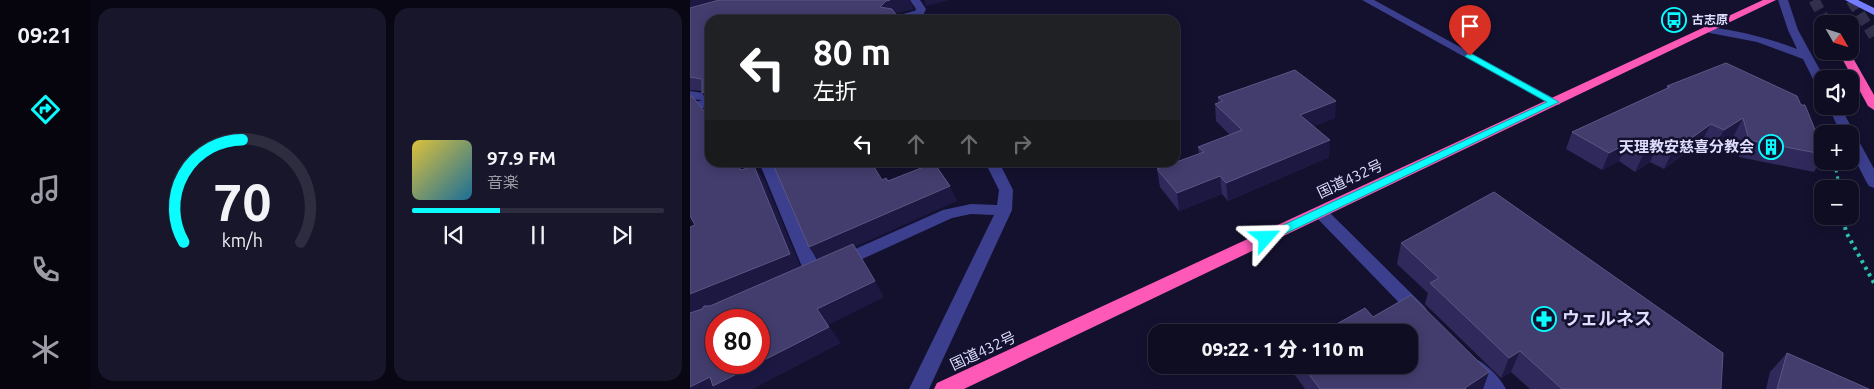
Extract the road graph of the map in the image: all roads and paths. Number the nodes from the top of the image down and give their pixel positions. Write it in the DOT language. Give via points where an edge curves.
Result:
graph roads {
  1 [pos="915,0"];
  2 [pos="1367,0"];
  3 [pos="1771,0"];
  4 [pos="1783,0"];
  5 [pos="1850,0"];
  6 [pos="1874,12"];
  7 [pos="917,15"];
  8 [pos="1710,30"];
  9 [pos="1809,58"];
  10 [pos="1848,60"];
  11 [pos="1815,70"];
  12 [pos="690,95"];
  13 [pos="705,97"];
  14 [pos="1555,102"];
  15 [pos="705,104"];
  16 [pos="1874,106"];
  17 [pos="690,108"];
  18 [pos="1859,155"];
  19 [pos="768,167"];
  20 [pos="994,167"];
  21 [pos="1874,184"];
  22 [pos="1004,210"];
  23 [pos="1320,212"];
  24 [pos="1845,225"];
  25 [pos="814,274"];
  26 [pos="796,281"];
  27 [pos="1874,283"];
  28 [pos="1433,325"];
  29 [pos="1461,354"];
  30 [pos="919,389"];
  31 [pos="944,389"];
  32 [pos="1496,389"];
  1 -- 7 [label="street" via="920,9"];
  2 -- 14 [label="street"];
  3 -- 8 [label="highway, 国道432号"];
  4 -- 9 [label="street" via="1793,30"];
  5 -- 6 [label="street"];
  8 -- 9 [label="street" via="1747,35 1784,46"];
  8 -- 14 [label="highway, 国道432号"];
  9 -- 11 [label="street"];
  10 -- 16 [label="highway"];
  12 -- 13 [label="street"];
  14 -- 23 [label="highway, 国道432号"];
  15 -- 17 [label="street"];
  18 -- 21 [label="street"];
  19 -- 25 [label="street"];
  20 -- 22 [label="street" via="1006,190"];
  22 -- 25 [label="street" via="971,209 948,214"];
  22 -- 30 [label="street"];
  23 -- 28 [label="street"];
  23 -- 31 [label="highway, 国道432号"];
  24 -- 27 [label="path"];
  25 -- 26 [label="street"];
  29 -- 32 [label="street"];
}
